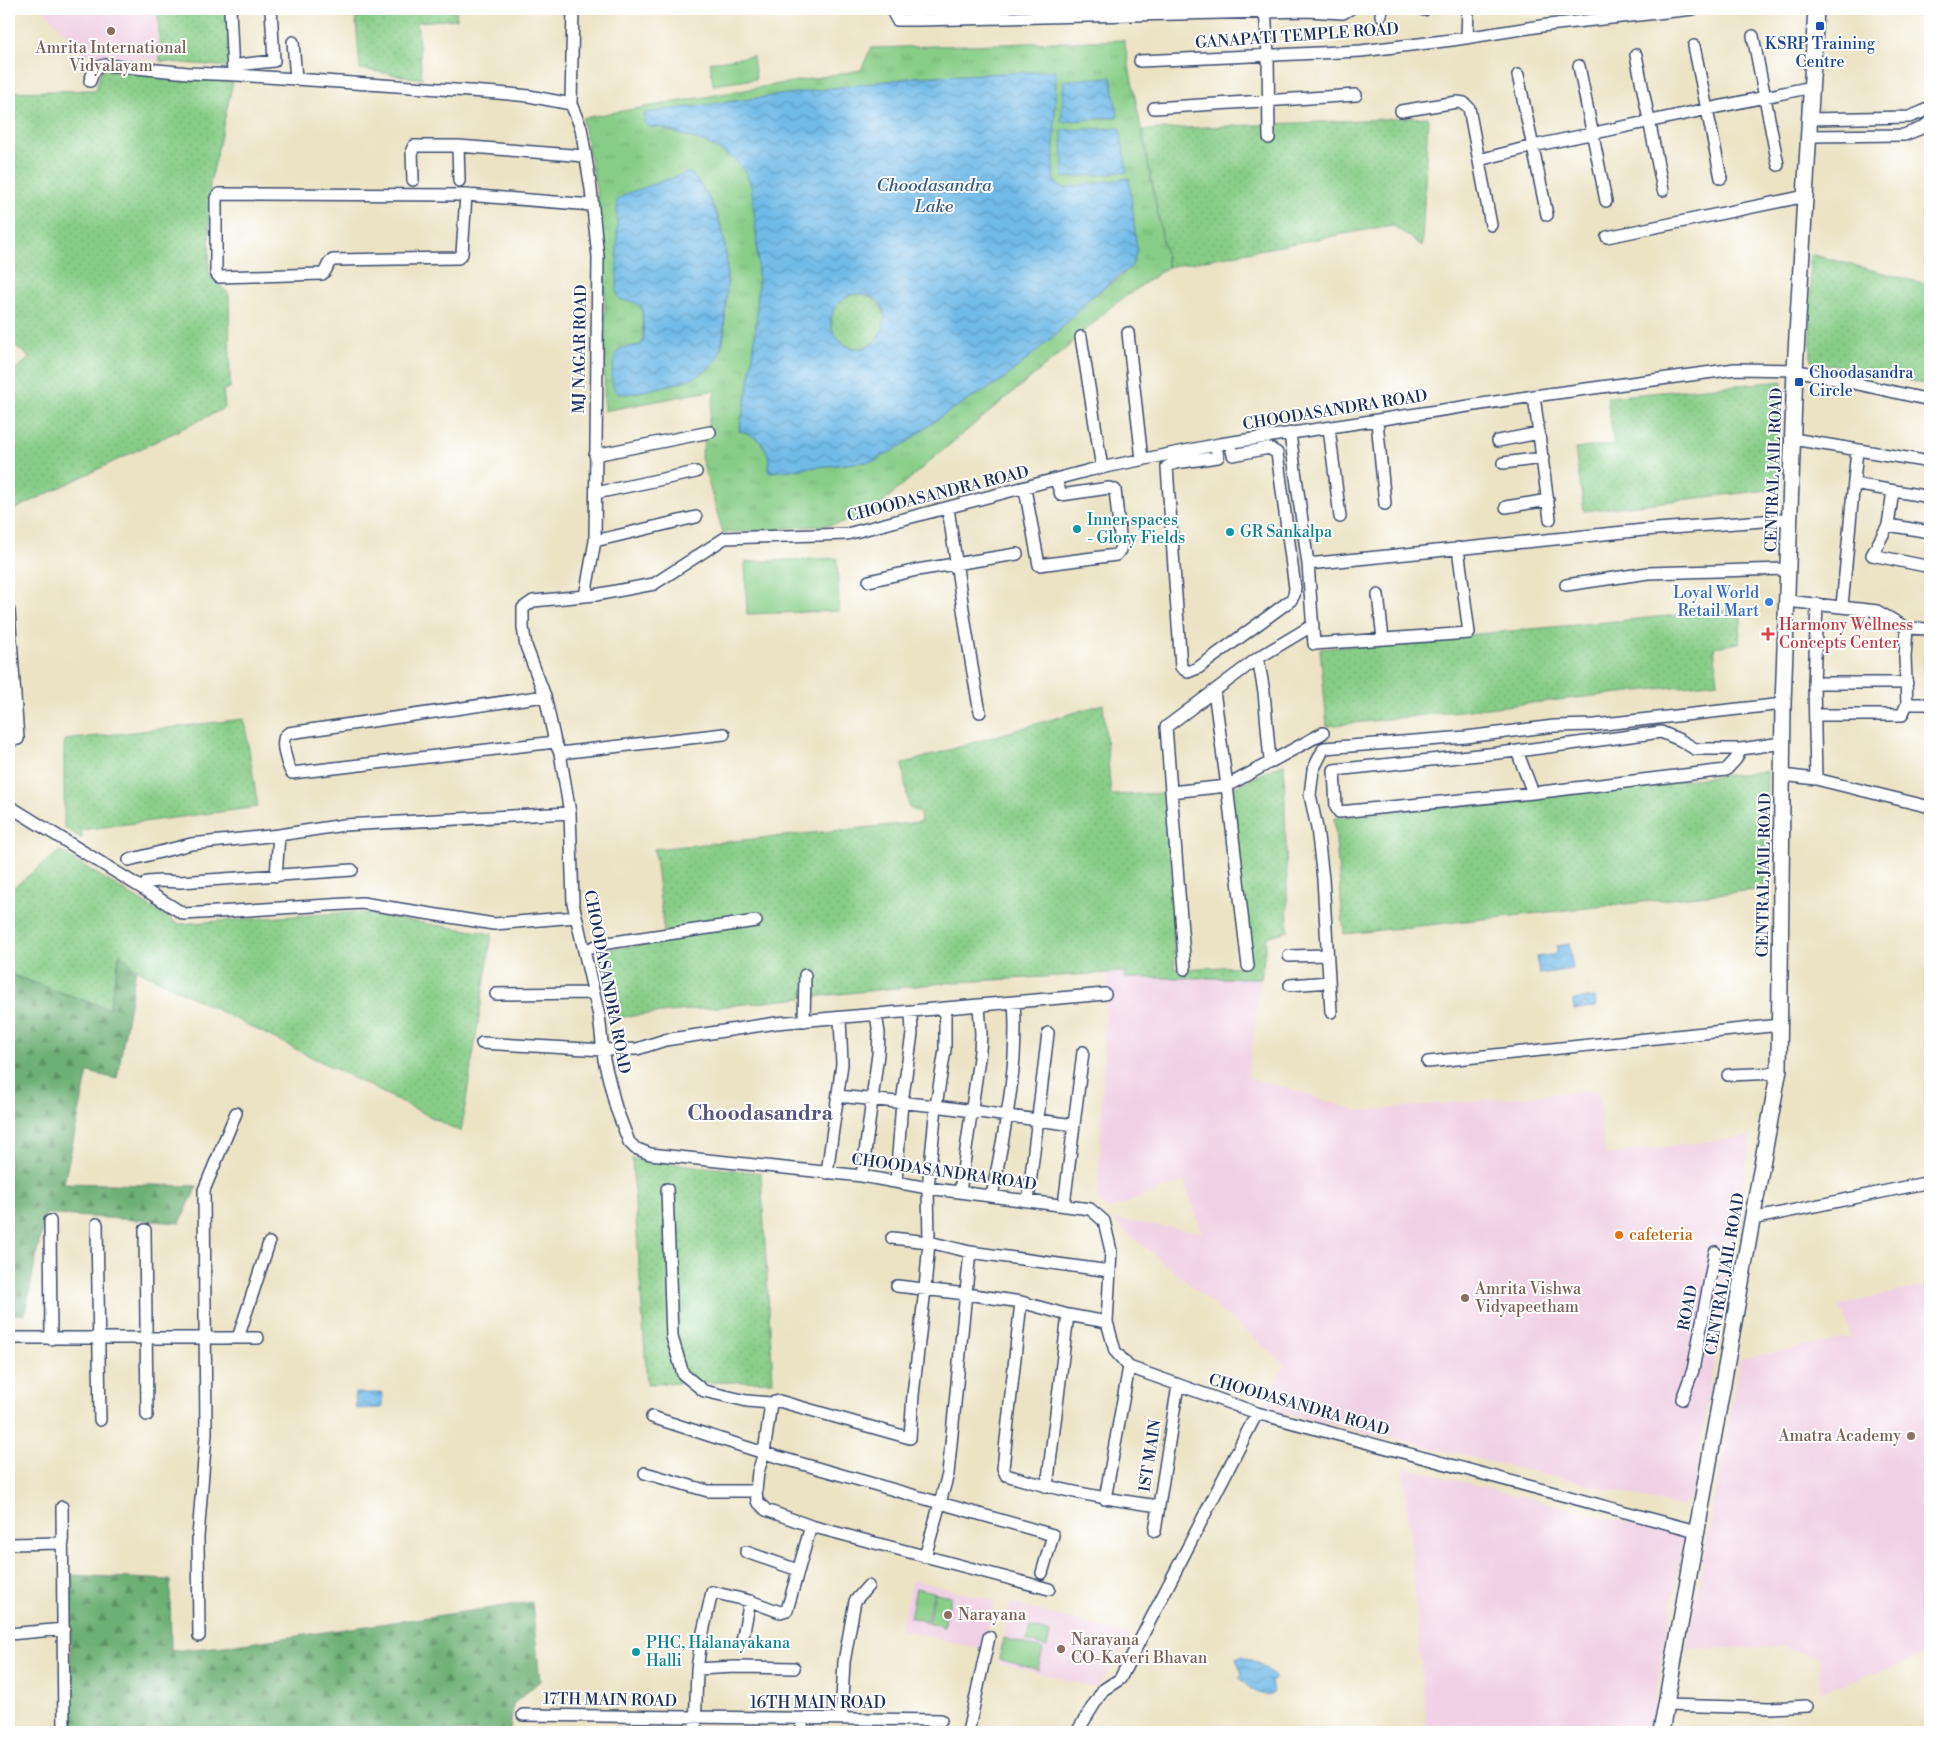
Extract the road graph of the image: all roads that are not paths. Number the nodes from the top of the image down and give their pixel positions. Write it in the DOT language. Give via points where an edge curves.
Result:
graph roads {
  1 [pos="230,9"];
  2 [pos="271,9"];
  3 [pos="573,9"];
  4 [pos="891,9"];
  5 [pos="1350,9"];
  6 [pos="1468,9"];
  7 [pos="1693,9"];
  8 [pos="1816,9"];
  9 [pos="1265,10"];
  10 [pos="1307,10"];
  11 [pos="1186,11"];
  12 [pos="1133,12"];
  13 [pos="1006,13"];
  14 [pos="1049,13"];
  15 [pos="1093,13"];
  16 [pos="918,14"];
  17 [pos="968,14"];
  18 [pos="1753,36"];
  19 [pos="1467,38"];
  20 [pos="293,42"];
  21 [pos="1694,46"];
  22 [pos="1268,55"];
  23 [pos="1636,55"];
  24 [pos="1140,62"];
  25 [pos="1579,66"];
  26 [pos="235,70"];
  27 [pos="1518,75"];
  28 [pos="296,78"];
  29 [pos="90,81"];
  30 [pos="1812,87"];
  31 [pos="1356,96"];
  32 [pos="1766,97"];
  33 [pos="1269,100"];
  34 [pos="571,104"];
  35 [pos="1930,107"];
  36 [pos="1154,108"];
  37 [pos="1706,110"];
  38 [pos="1401,111"];
  39 [pos="1909,117"];
  40 [pos="1810,119"];
  41 [pos="1650,121"];
  42 [pos="1930,122"];
  43 [pos="1914,131"];
  44 [pos="1593,133"];
  45 [pos="1810,136"];
  46 [pos="1269,138"];
  47 [pos="458,146"];
  48 [pos="1533,146"];
  49 [pos="585,156"];
  50 [pos="1479,160"];
  51 [pos="1778,165"];
  52 [pos="1721,178"];
  53 [pos="413,180"];
  54 [pos="459,181"];
  55 [pos="1663,190"];
  56 [pos="466,195"];
  57 [pos="1806,196"];
  58 [pos="1606,201"];
  59 [pos="592,205"];
  60 [pos="1547,215"];
  61 [pos="1492,226"];
  62 [pos="1607,237"];
  63 [pos="1128,333"];
  64 [pos="1081,337"];
  65 [pos="1795,370"];
  66 [pos="1534,396"];
  67 [pos="1930,400"];
  68 [pos="1377,420"];
  69 [pos="1328,428"];
  70 [pos="710,432"];
  71 [pos="1539,433"];
  72 [pos="1290,434"];
  73 [pos="1793,439"];
  74 [pos="1498,441"];
  75 [pos="1230,443"];
  76 [pos="1216,445"];
  77 [pos="1857,450"];
  78 [pos="595,455"];
  79 [pos="1233,455"];
  80 [pos="1218,457"];
  81 [pos="1543,458"];
  82 [pos="1142,460"];
  83 [pos="1930,462"];
  84 [pos="1503,463"];
  85 [pos="1102,468"];
  86 [pos="696,472"];
  87 [pos="1056,480"];
  88 [pos="1854,484"];
  89 [pos="1893,491"];
  90 [pos="596,493"];
  91 [pos="1026,494"];
  92 [pos="1930,497"];
  93 [pos="1548,500"];
  94 [pos="1385,504"];
  95 [pos="1506,508"];
  96 [pos="948,509"];
  97 [pos="696,517"];
  98 [pos="1340,517"];
  99 [pos="1550,519"];
  100 [pos="1790,519"];
  101 [pos="1888,525"];
  102 [pos="1930,532"];
  103 [pos="595,541"];
  104 [pos="1458,548"];
  105 [pos="1016,554"];
  106 [pos="957,564"];
  107 [pos="1308,564"];
  108 [pos="1930,567"];
  109 [pos="1788,569"];
  110 [pos="869,581"];
  111 [pos="1566,585"];
  112 [pos="1378,595"];
  113 [pos="585,596"];
  114 [pos="1787,601"];
  115 [pos="1817,604"];
  116 [pos="1842,606"];
  117 [pos="9,611"];
  118 [pos="1313,625"];
  119 [pos="1906,628"];
  120 [pos="1930,629"];
  121 [pos="1382,639"];
  122 [pos="1258,658"];
  123 [pos="1814,684"];
  124 [pos="1908,684"];
  125 [pos="1214,691"];
  126 [pos="545,696"];
  127 [pos="1783,704"];
  128 [pos="1907,704"];
  129 [pos="1930,704"];
  130 [pos="980,712"];
  131 [pos="1815,714"];
  132 [pos="1322,733"];
  133 [pos="724,734"];
  134 [pos="9,740"];
  135 [pos="1782,743"];
  136 [pos="557,747"];
  137 [pos="1741,749"];
  138 [pos="1517,751"];
  139 [pos="1270,761"];
  140 [pos="1782,775"];
  141 [pos="1816,779"];
  142 [pos="1226,786"];
  143 [pos="1171,792"];
  144 [pos="1534,794"];
  145 [pos="9,806"];
  146 [pos="1930,807"];
  147 [pos="570,813"];
  148 [pos="279,835"];
  149 [pos="129,860"];
  150 [pos="352,870"];
  151 [pos="276,876"];
  152 [pos="148,882"];
  153 [pos="576,917"];
  154 [pos="756,921"];
  155 [pos="584,951"];
  156 [pos="1327,955"];
  157 [pos="1288,956"];
  158 [pos="1248,966"];
  159 [pos="1185,969"];
  160 [pos="805,975"];
  161 [pos="1329,982"];
  162 [pos="1290,985"];
  163 [pos="593,993"];
  164 [pos="496,994"];
  165 [pos="1106,994"];
  166 [pos="1014,1002"];
  167 [pos="979,1006"];
  168 [pos="945,1009"];
  169 [pos="911,1012"];
  170 [pos="1331,1012"];
  171 [pos="876,1015"];
  172 [pos="840,1018"];
  173 [pos="804,1021"];
  174 [pos="1780,1025"];
  175 [pos="1048,1033"];
  176 [pos="482,1043"];
  177 [pos="604,1050"];
  178 [pos="1084,1052"];
  179 [pos="1428,1062"];
  180 [pos="1779,1074"];
  181 [pos="1728,1075"];
  182 [pos="838,1096"];
  183 [pos="872,1100"];
  184 [pos="902,1102"];
  185 [pos="936,1106"];
  186 [pos="973,1111"];
  187 [pos="236,1113"];
  188 [pos="1006,1116"];
  189 [pos="1039,1119"];
  190 [pos="1074,1125"];
  191 [pos="828,1173"];
  192 [pos="862,1176"];
  193 [pos="896,1182"];
  194 [pos="1930,1182"];
  195 [pos="667,1188"];
  196 [pos="928,1188"];
  197 [pos="960,1192"];
  198 [pos="992,1196"];
  199 [pos="1028,1201"];
  200 [pos="1064,1205"];
  201 [pos="1752,1219"];
  202 [pos="50,1221"];
  203 [pos="97,1224"];
  204 [pos="145,1230"];
  205 [pos="892,1238"];
  206 [pos="929,1242"];
  207 [pos="269,1244"];
  208 [pos="970,1252"];
  209 [pos="1715,1252"];
  210 [pos="1110,1271"];
  211 [pos="897,1286"];
  212 [pos="925,1289"];
  213 [pos="966,1294"];
  214 [pos="1021,1302"];
  215 [pos="1068,1315"];
  216 [pos="1107,1322"];
  217 [pos="9,1338"];
  218 [pos="145,1338"];
  219 [pos="205,1338"];
  220 [pos="238,1338"];
  221 [pos="258,1338"];
  222 [pos="51,1339"];
  223 [pos="99,1339"];
  224 [pos="1129,1367"];
  225 [pos="1178,1385"];
  226 [pos="1682,1399"];
  227 [pos="772,1403"];
  228 [pos="1257,1413"];
  229 [pos="147,1415"];
  230 [pos="652,1417"];
  231 [pos="100,1420"];
  232 [pos="764,1453"];
  233 [pos="645,1473"];
  234 [pos="1047,1488"];
  235 [pos="756,1491"];
  236 [pos="1105,1499"];
  237 [pos="941,1503"];
  238 [pos="62,1506"];
  239 [pos="1159,1506"];
  240 [pos="811,1526"];
  241 [pos="1696,1530"];
  242 [pos="1155,1531"];
  243 [pos="63,1543"];
  244 [pos="9,1544"];
  245 [pos="746,1552"];
  246 [pos="925,1557"];
  247 [pos="798,1570"];
  248 [pos="1042,1573"];
  249 [pos="868,1586"];
  250 [pos="1049,1589"];
  251 [pos="750,1601"];
  252 [pos="64,1630"];
  253 [pos="9,1634"];
  254 [pos="199,1636"];
  255 [pos="989,1637"];
  256 [pos="742,1641"];
  257 [pos="794,1668"];
  258 [pos="697,1669"];
  259 [pos="1666,1705"];
  260 [pos="1807,1706"];
  261 [pos="523,1715"];
  262 [pos="695,1718"];
  263 [pos="841,1718"];
  264 [pos="802,1719"];
  265 [pos="941,1720"];
  266 [pos="64,1732"];
  267 [pos="695,1732"];
  268 [pos="802,1732"];
  269 [pos="968,1732"];
  270 [pos="1077,1732"];
  271 [pos="1661,1732"];
  1 -- 26 [label="street"];
  2 -- 26 [label="street" via="274,62"];
  3 -- 34 [label="street"];
  4 -- 16 [label="street" via="897,20"];
  5 -- 10 [label="street" via="1343,13"];
  6 -- 19 [label="street"];
  7 -- 19 [label="street, GANAPATI TEMPLE ROAD" via="1548,25"];
  8 -- 30 [label="main road, CENTRAL JAIL ROAD"];
  9 -- 10 [label="street"];
  9 -- 11 [label="street"];
  9 -- 22 [label="street"];
  11 -- 12 [label="street"];
  12 -- 15 [label="street"];
  13 -- 14 [label="street"];
  13 -- 17 [label="street"];
  14 -- 15 [label="street"];
  16 -- 17 [label="street"];
  18 -- 32 [label="street"];
  19 -- 22 [label="street, GANAPATI TEMPLE ROAD" via="1361,50"];
  20 -- 28 [label="street"];
  21 -- 37 [label="street"];
  22 -- 24 [label="street, GANAPATI TEMPLE ROAD"];
  22 -- 33 [label="street"];
  23 -- 41 [label="street"];
  25 -- 44 [label="street"];
  26 -- 28 [label="street"];
  26 -- 29 [label="street" via="188,73 105,65 97,67"];
  27 -- 48 [label="street"];
  28 -- 34 [label="street" via="498,93"];
  30 -- 32 [label="street"];
  30 -- 40 [label="main road, CENTRAL JAIL ROAD"];
  31 -- 33 [label="street"];
  32 -- 37 [label="street"];
  32 -- 51 [label="street"];
  33 -- 36 [label="street"];
  33 -- 46 [label="street"];
  34 -- 49 [label="street, MJ NAGAR ROAD" via="581,128"];
  35 -- 39 [label="street"];
  37 -- 41 [label="street"];
  37 -- 52 [label="street"];
  38 -- 50 [label="street" via="1464,103 1469,108"];
  39 -- 40 [label="street"];
  39 -- 43 [label="street"];
  40 -- 45 [label="main road, CENTRAL JAIL ROAD"];
  41 -- 44 [label="street"];
  41 -- 55 [label="street"];
  42 -- 43 [label="street"];
  43 -- 45 [label="street" via="1904,134"];
  44 -- 48 [label="street"];
  44 -- 58 [label="street"];
  45 -- 57 [label="main road, CENTRAL JAIL ROAD"];
  47 -- 49 [label="street"];
  47 -- 53 [label="street" via="414,146"];
  47 -- 54 [label="street"];
  48 -- 50 [label="street"];
  48 -- 60 [label="street"];
  49 -- 59 [label="street, MJ NAGAR ROAD"];
  50 -- 61 [label="street"];
  56 -- 56 [label="street" via="218,194 216,273 219,277 322,274 333,260 458,258 462,254"];
  56 -- 59 [label="street"];
  57 -- 62 [label="street"];
  57 -- 65 [label="main road, CENTRAL JAIL ROAD"];
  59 -- 78 [label="street, MJ NAGAR ROAD" via="598,257"];
  63 -- 82 [label="street"];
  64 -- 85 [label="street"];
  65 -- 66 [label="street, CHOODASANDRA ROAD" via="1735,369"];
  65 -- 67 [label="street, CHOODASANDRA ROAD"];
  65 -- 73 [label="main road, CENTRAL JAIL ROAD"];
  66 -- 68 [label="street, CHOODASANDRA ROAD"];
  66 -- 71 [label="street"];
  68 -- 69 [label="street, CHOODASANDRA ROAD"];
  68 -- 94 [label="street"];
  69 -- 72 [label="street, CHOODASANDRA ROAD"];
  69 -- 98 [label="street"];
  70 -- 78 [label="street"];
  71 -- 74 [label="street"];
  71 -- 81 [label="street"];
  72 -- 75 [label="street, CHOODASANDRA ROAD"];
  72 -- 107 [label="street"];
  73 -- 77 [label="street"];
  73 -- 100 [label="main road, CENTRAL JAIL ROAD"];
  75 -- 76 [label="street, CHOODASANDRA ROAD"];
  75 -- 79 [label="street"];
  76 -- 80 [label="street"];
  76 -- 82 [label="street, CHOODASANDRA ROAD"];
  77 -- 83 [label="street"];
  77 -- 88 [label="street"];
  78 -- 90 [label="street, MJ NAGAR ROAD"];
  79 -- 80 [label="street"];
  79 -- 80 [label="street" via="1268,448 1278,453 1294,595 1206,663 1188,672 1181,667 1167,468 1175,463"];
  81 -- 84 [label="street"];
  81 -- 93 [label="street"];
  82 -- 85 [label="street, CHOODASANDRA ROAD"];
  85 -- 87 [label="street, CHOODASANDRA ROAD"];
  86 -- 90 [label="street"];
  87 -- 91 [label="street, CHOODASANDRA ROAD"];
  87 -- 91 [label="street" via="1061,495 1109,488 1115,490 1121,545 1116,555 1039,565"];
  88 -- 89 [label="street"];
  88 -- 116 [label="street"];
  89 -- 92 [label="street"];
  89 -- 101 [label="street"];
  90 -- 103 [label="street, MJ NAGAR ROAD"];
  91 -- 96 [label="street, CHOODASANDRA ROAD"];
  93 -- 95 [label="street"];
  93 -- 99 [label="street"];
  96 -- 106 [label="street"];
  96 -- 113 [label="street, CHOODASANDRA ROAD" via="847,534 725,538 654,584"];
  97 -- 103 [label="street"];
  100 -- 104 [label="street"];
  100 -- 109 [label="main road, CENTRAL JAIL ROAD"];
  101 -- 102 [label="street"];
  101 -- 108 [label="street" via="1872,555"];
  103 -- 113 [label="street, MJ NAGAR ROAD"];
  104 -- 107 [label="street"];
  104 -- 121 [label="street" via="1469,633"];
  105 -- 106 [label="street"];
  106 -- 110 [label="street"];
  106 -- 130 [label="street"];
  107 -- 118 [label="street"];
  109 -- 111 [label="street" via="1648,572"];
  109 -- 114 [label="main road, CENTRAL JAIL ROAD"];
  112 -- 121 [label="street"];
  113 -- 126 [label="street, CHOODASANDRA ROAD" via="533,601 523,608 526,646"];
  114 -- 115 [label="street"];
  114 -- 127 [label="main road, CENTRAL JAIL ROAD"];
  115 -- 116 [label="street"];
  115 -- 123 [label="street"];
  116 -- 119 [label="street" via="1877,611"];
  117 -- 134 [label="street" via="18,739"];
  118 -- 121 [label="street" via="1314,644"];
  118 -- 122 [label="street"];
  119 -- 120 [label="street"];
  119 -- 124 [label="street"];
  122 -- 125 [label="street"];
  122 -- 139 [label="street"];
  123 -- 124 [label="street"];
  123 -- 131 [label="street"];
  124 -- 128 [label="street"];
  125 -- 142 [label="street"];
  125 -- 143 [label="street" via="1166,727"];
  126 -- 136 [label="street, CHOODASANDRA ROAD"];
  126 -- 136 [label="street" via="289,733 283,741 288,768 292,773"];
  127 -- 135 [label="main road, CENTRAL JAIL ROAD"];
  127 -- 156 [label="street" via="1595,725 1324,748 1313,770 1310,795 1322,870"];
  128 -- 129 [label="street"];
  128 -- 131 [label="street" via="1902,715"];
  131 -- 141 [label="street"];
  132 -- 139 [label="street"];
  133 -- 136 [label="street"];
  135 -- 137 [label="street"];
  135 -- 140 [label="main road, CENTRAL JAIL ROAD"];
  136 -- 147 [label="street, CHOODASANDRA ROAD"];
  137 -- 138 [label="street" via="1696,749 1661,732"];
  137 -- 144 [label="street" via="1726,770"];
  138 -- 144 [label="street"];
  138 -- 144 [label="street" via="1334,770 1336,807 1339,812"];
  139 -- 142 [label="street"];
  140 -- 141 [label="street"];
  140 -- 174 [label="main road, CENTRAL JAIL ROAD"];
  141 -- 146 [label="street"];
  142 -- 143 [label="street"];
  142 -- 158 [label="street"];
  143 -- 159 [label="street"];
  145 -- 153 [label="street" via="184,914 362,903 494,924"];
  147 -- 148 [label="street" via="344,825"];
  147 -- 153 [label="street, CHOODASANDRA ROAD"];
  148 -- 149 [label="street" via="190,844"];
  148 -- 151 [label="street"];
  150 -- 151 [label="street"];
  151 -- 152 [label="street"];
  153 -- 155 [label="street, CHOODASANDRA ROAD"];
  154 -- 155 [label="street" via="601,944"];
  155 -- 163 [label="street, CHOODASANDRA ROAD"];
  156 -- 157 [label="street"];
  156 -- 161 [label="street"];
  160 -- 173 [label="street"];
  161 -- 162 [label="street"];
  161 -- 170 [label="street"];
  163 -- 164 [label="street"];
  163 -- 177 [label="street, CHOODASANDRA ROAD"];
  165 -- 166 [label="street"];
  166 -- 167 [label="street"];
  166 -- 188 [label="street" via="1015,1044"];
  167 -- 168 [label="street"];
  167 -- 186 [label="street" via="981,1034"];
  168 -- 169 [label="street"];
  168 -- 185 [label="street" via="945,1050"];
  169 -- 171 [label="street"];
  169 -- 184 [label="street" via="912,1034"];
  171 -- 172 [label="street"];
  171 -- 183 [label="street" via="879,1033"];
  172 -- 173 [label="street"];
  172 -- 182 [label="street" via="842,1064"];
  173 -- 177 [label="street" via="700,1034 637,1049"];
  174 -- 179 [label="street"];
  174 -- 180 [label="main road, CENTRAL JAIL ROAD"];
  175 -- 189 [label="street"];
  176 -- 177 [label="street"];
  177 -- 191 [label="street, CHOODASANDRA ROAD" via="616,1108 628,1142 635,1148 650,1154"];
  178 -- 190 [label="street"];
  180 -- 181 [label="street"];
  180 -- 201 [label="main road, CENTRAL JAIL ROAD"];
  182 -- 183 [label="street"];
  182 -- 191 [label="street"];
  183 -- 184 [label="street"];
  183 -- 192 [label="street"];
  184 -- 185 [label="street"];
  184 -- 193 [label="street"];
  185 -- 186 [label="street"];
  185 -- 196 [label="street"];
  186 -- 188 [label="street"];
  186 -- 197 [label="street"];
  187 -- 219 [label="street" via="204,1190"];
  188 -- 189 [label="street"];
  188 -- 198 [label="street"];
  189 -- 190 [label="street"];
  189 -- 199 [label="street"];
  190 -- 200 [label="street"];
  191 -- 192 [label="street, CHOODASANDRA ROAD"];
  192 -- 193 [label="street, CHOODASANDRA ROAD"];
  193 -- 196 [label="street, CHOODASANDRA ROAD"];
  194 -- 201 [label="street"];
  195 -- 227 [label="street" via="672,1337 683,1374 704,1391"];
  196 -- 197 [label="street, CHOODASANDRA ROAD"];
  196 -- 206 [label="street"];
  197 -- 198 [label="street, CHOODASANDRA ROAD"];
  198 -- 199 [label="street, CHOODASANDRA ROAD"];
  199 -- 200 [label="street, CHOODASANDRA ROAD"];
  200 -- 210 [label="street, CHOODASANDRA ROAD" via="1090,1208 1104,1221 1111,1251"];
  201 -- 241 [label="main road, CENTRAL JAIL ROAD"];
  202 -- 222 [label="street"];
  203 -- 223 [label="street"];
  204 -- 218 [label="street"];
  205 -- 206 [label="street"];
  206 -- 208 [label="street"];
  206 -- 212 [label="street"];
  207 -- 220 [label="street"];
  208 -- 210 [label="street"];
  208 -- 213 [label="street"];
  209 -- 226 [label="street, ROAD" via="1693,1370"];
  210 -- 216 [label="street, CHOODASANDRA ROAD"];
  211 -- 212 [label="street"];
  212 -- 213 [label="street"];
  212 -- 227 [label="street" via="910,1438 779,1401"];
  213 -- 214 [label="street"];
  213 -- 237 [label="street" via="948,1474"];
  214 -- 215 [label="street"];
  214 -- 234 [label="street" via="1003,1468 1006,1475"];
  215 -- 216 [label="street"];
  215 -- 234 [label="street"];
  216 -- 224 [label="street, CHOODASANDRA ROAD" via="1116,1351"];
  217 -- 222 [label="street"];
  218 -- 219 [label="street"];
  218 -- 223 [label="street"];
  218 -- 229 [label="street"];
  219 -- 220 [label="street"];
  219 -- 254 [label="street" via="206,1434 198,1536"];
  220 -- 221 [label="street"];
  222 -- 223 [label="street"];
  223 -- 231 [label="street"];
  224 -- 225 [label="street, CHOODASANDRA ROAD"];
  224 -- 236 [label="street"];
  225 -- 228 [label="street, CHOODASANDRA ROAD"];
  225 -- 239 [label="street, 1ST MAIN"];
  227 -- 232 [label="street"];
  228 -- 241 [label="street, CHOODASANDRA ROAD"];
  228 -- 270 [label="street" via="1120,1679 1103,1690"];
  230 -- 232 [label="street"];
  232 -- 235 [label="street"];
  232 -- 237 [label="street"];
  233 -- 235 [label="street" via="708,1491"];
  234 -- 236 [label="street"];
  235 -- 240 [label="street" via="757,1501 766,1510"];
  236 -- 239 [label="street"];
  237 -- 246 [label="street"];
  237 -- 248 [label="street" via="1053,1535"];
  238 -- 243 [label="street"];
  239 -- 242 [label="street, 1ST MAIN"];
  240 -- 246 [label="street"];
  240 -- 247 [label="street"];
  241 -- 259 [label="main road, CENTRAL JAIL ROAD"];
  243 -- 244 [label="street"];
  243 -- 252 [label="street"];
  245 -- 247 [label="street"];
  246 -- 250 [label="street"];
  247 -- 251 [label="street" via="787,1610 780,1612"];
  249 -- 263 [label="street" via="856,1601 844,1662"];
  251 -- 256 [label="street"];
  251 -- 258 [label="street" via="712,1592"];
  252 -- 253 [label="street"];
  252 -- 266 [label="street"];
  255 -- 269 [label="street"];
  257 -- 258 [label="street"];
  258 -- 262 [label="street"];
  259 -- 260 [label="street"];
  259 -- 271 [label="main road, CENTRAL JAIL ROAD"];
  261 -- 262 [label="street, 17TH MAIN ROAD"];
  262 -- 264 [label="street, 16TH MAIN ROAD"];
  262 -- 267 [label="street"];
  263 -- 264 [label="street, 16TH MAIN ROAD"];
  263 -- 265 [label="street, 16TH MAIN ROAD"];
  264 -- 268 [label="street"];
}
